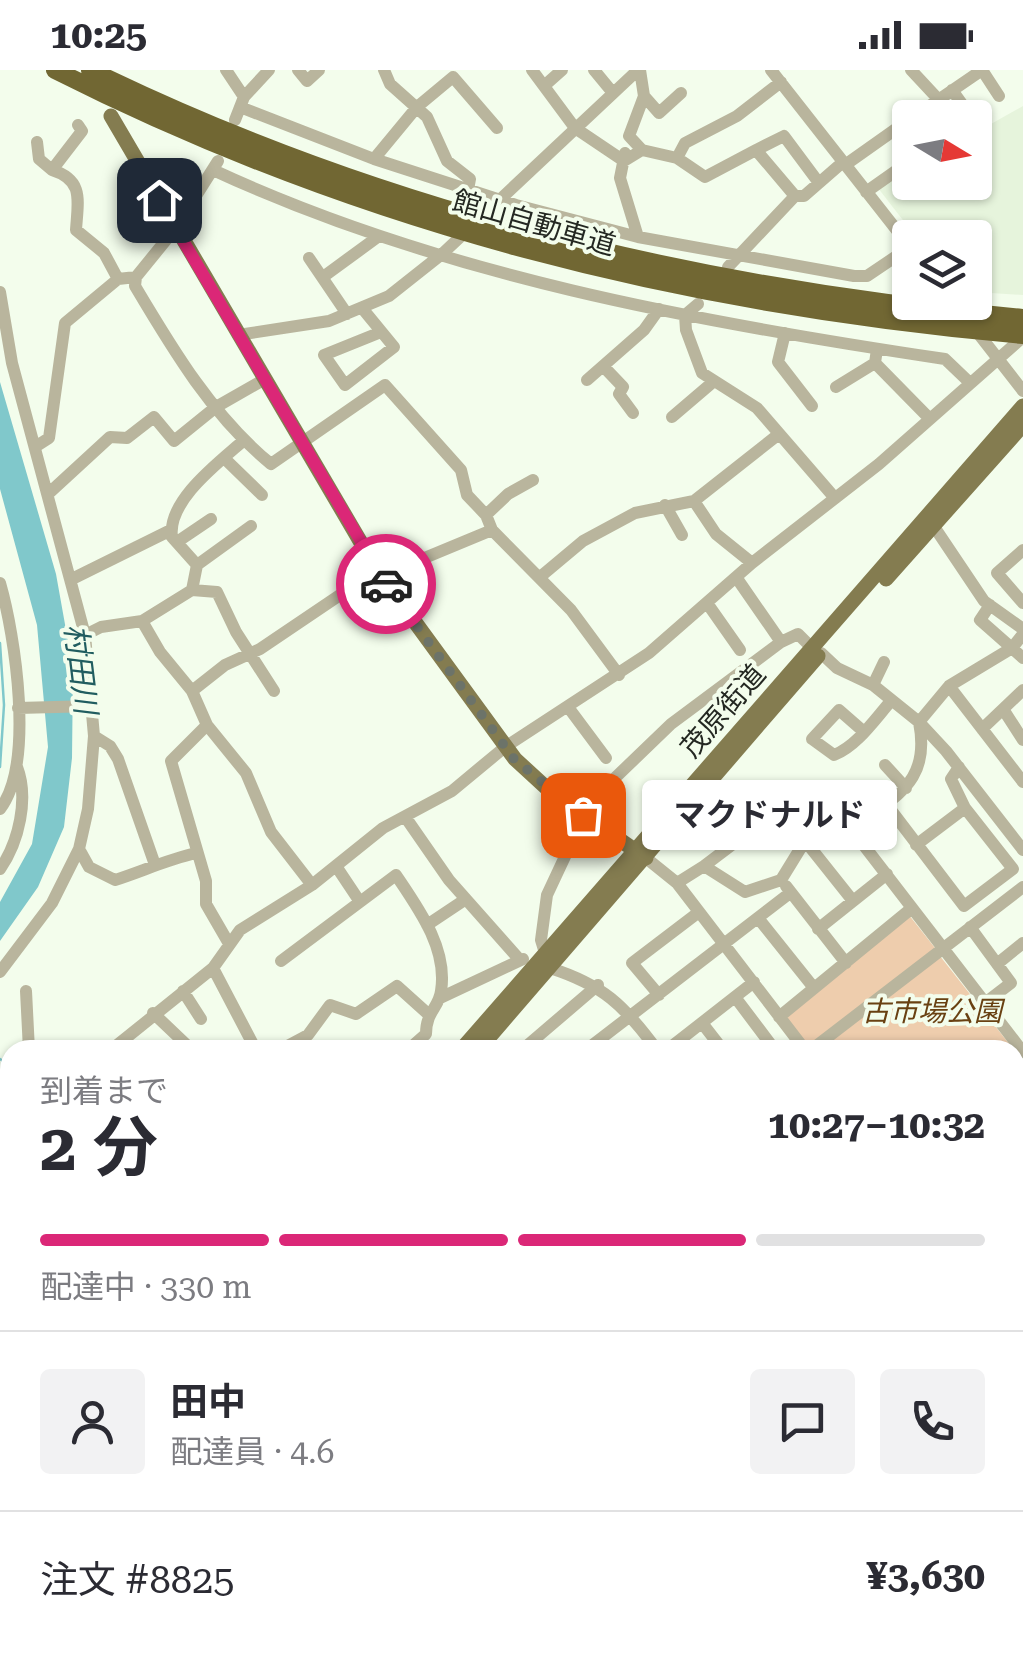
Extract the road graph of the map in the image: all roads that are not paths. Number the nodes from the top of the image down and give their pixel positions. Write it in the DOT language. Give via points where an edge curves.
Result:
graph roads {
  1 [pos="55,70"];
  2 [pos="90,70"];
  3 [pos="226,70"];
  4 [pos="269,70"];
  5 [pos="298,70"];
  6 [pos="319,70"];
  7 [pos="384,70"];
  8 [pos="532,70"];
  9 [pos="562,70"];
  10 [pos="594,70"];
  11 [pos="639,70"];
  12 [pos="771,70"];
  13 [pos="911,70"];
  14 [pos="982,70"];
  15 [pos="780,82"];
  16 [pos="544,86"];
  17 [pos="952,90"];
  18 [pos="612,93"];
  19 [pos="681,93"];
  20 [pos="644,96"];
  21 [pos="999,96"];
  22 [pos="939,100"];
  23 [pos="959,100"];
  24 [pos="417,107"];
  25 [pos="240,108"];
  26 [pos="111,116"];
  27 [pos="78,126"];
  28 [pos="497,128"];
  29 [pos="574,128"];
  30 [pos="892,131"];
  31 [pos="629,136"];
  32 [pos="37,142"];
  33 [pos="642,150"];
  34 [pos="756,150"];
  35 [pos="677,158"];
  36 [pos="374,159"];
  37 [pos="624,161"];
  38 [pos="844,164"];
  39 [pos="52,170"];
  40 [pos="892,174"];
  41 [pos="820,183"];
  42 [pos="468,190"];
  43 [pos="866,192"];
  44 [pos="795,196"];
  45 [pos="499,200"];
  46 [pos="461,223"];
  47 [pos="892,224"];
  48 [pos="175,229"];
  49 [pos="379,236"];
  50 [pos="638,236"];
  51 [pos="442,254"];
  52 [pos="309,258"];
  53 [pos="892,259"];
  54 [pos="733,262"];
  55 [pos="136,277"];
  56 [pos="323,277"];
  57 [pos="118,279"];
  58 [pos="0,292"];
  59 [pos="698,304"];
  60 [pos="362,308"];
  61 [pos="659,310"];
  62 [pos="892,311"];
  63 [pos="347,314"];
  64 [pos="686,315"];
  65 [pos="992,316"];
  66 [pos="1023,318"];
  67 [pos="958,320"];
  68 [pos="971,320"];
  69 [pos="382,332"];
  70 [pos="785,333"];
  71 [pos="238,334"];
  72 [pos="1023,336"];
  73 [pos="876,356"];
  74 [pos="997,357"];
  75 [pos="604,366"];
  76 [pos="265,379"];
  77 [pos="587,380"];
  78 [pos="968,381"];
  79 [pos="713,382"];
  80 [pos="836,387"];
  81 [pos="1023,390"];
  82 [pos="812,406"];
  83 [pos="1023,406"];
  84 [pos="216,407"];
  85 [pos="633,413"];
  86 [pos="672,418"];
  87 [pos="929,418"];
  88 [pos="1023,425"];
  89 [pos="779,434"];
  90 [pos="242,441"];
  91 [pos="304,446"];
  92 [pos="35,447"];
  93 [pos="224,458"];
  94 [pos="533,480"];
  95 [pos="48,494"];
  96 [pos="262,495"];
  97 [pos="834,498"];
  98 [pos="694,501"];
  99 [pos="665,504"];
  100 [pos="486,515"];
  101 [pos="211,519"];
  102 [pos="251,526"];
  103 [pos="933,526"];
  104 [pos="492,530"];
  105 [pos="682,535"];
  106 [pos="174,536"];
  107 [pos="1023,550"];
  108 [pos="752,563"];
  109 [pos="197,565"];
  110 [pos="379,573"];
  111 [pos="540,577"];
  112 [pos="736,577"];
  113 [pos="72,579"];
  114 [pos="0,582"];
  115 [pos="192,590"];
  116 [pos="707,603"];
  117 [pos="1023,604"];
  118 [pos="990,605"];
  119 [pos="142,622"];
  120 [pos="1023,632"];
  121 [pos="85,635"];
  122 [pos="781,642"];
  123 [pos="740,650"];
  124 [pos="817,650"];
  125 [pos="251,653"];
  126 [pos="1018,653"];
  127 [pos="884,662"];
  128 [pos="619,675"];
  129 [pos="873,685"];
  130 [pos="950,686"];
  131 [pos="1023,690"];
  132 [pos="192,691"];
  133 [pos="274,691"];
  134 [pos="891,701"];
  135 [pos="93,706"];
  136 [pos="568,706"];
  137 [pos="18,708"];
  138 [pos="1003,709"];
  139 [pos="919,722"];
  140 [pos="1020,722"];
  141 [pos="207,725"];
  142 [pos="982,729"];
  143 [pos="863,732"];
  144 [pos="94,736"];
  145 [pos="1023,740"];
  146 [pos="504,747"];
  147 [pos="606,758"];
  148 [pos="15,763"];
  149 [pos="885,765"];
  150 [pos="959,768"];
  151 [pos="1023,782"];
  152 [pos="906,788"];
  153 [pos="796,797"];
  154 [pos="887,805"];
  155 [pos="965,808"];
  156 [pos="0,809"];
  157 [pos="583,815"];
  158 [pos="406,818"];
  159 [pos="852,830"];
  160 [pos="806,842"];
  161 [pos="916,844"];
  162 [pos="79,849"];
  163 [pos="1023,850"];
  164 [pos="196,853"];
  165 [pos="640,853"];
  166 [pos="154,862"];
  167 [pos="336,866"];
  168 [pos="704,866"];
  169 [pos="0,869"];
  170 [pos="886,874"];
  171 [pos="782,880"];
  172 [pos="677,883"];
  173 [pos="312,885"];
  174 [pos="1023,886"];
  175 [pos="790,893"];
  176 [pos="978,896"];
  177 [pos="466,899"];
  178 [pos="852,900"];
  179 [pos="360,902"];
  180 [pos="912,908"];
  181 [pos="699,912"];
  182 [pos="990,912"];
  183 [pos="758,918"];
  184 [pos="427,926"];
  185 [pos="818,928"];
  186 [pos="970,928"];
  187 [pos="228,942"];
  188 [pos="1023,943"];
  189 [pos="723,946"];
  190 [pos="942,949"];
  191 [pos="519,959"];
  192 [pos="281,961"];
  193 [pos="544,961"];
  194 [pos="846,962"];
  195 [pos="997,964"];
  196 [pos="213,968"];
  197 [pos="0,972"];
  198 [pos="754,982"];
  199 [pos="598,986"];
  200 [pos="814,988"];
  201 [pos="26,991"];
  202 [pos="183,991"];
  203 [pos="659,995"];
  204 [pos="735,997"];
  205 [pos="440,998"];
  206 [pos="985,1003"];
  207 [pos="153,1013"];
  208 [pos="427,1013"];
  209 [pos="631,1015"];
  210 [pos="779,1016"];
  211 [pos="201,1019"];
  212 [pos="702,1023"];
  213 [pos="28,1040"];
  214 [pos="122,1040"];
  215 [pos="181,1040"];
  216 [pos="251,1040"];
  217 [pos="298,1040"];
  218 [pos="419,1040"];
  219 [pos="470,1040"];
  220 [pos="485,1040"];
  221 [pos="534,1040"];
  222 [pos="599,1040"];
  223 [pos="650,1040"];
  224 [pos="680,1040"];
  225 [pos="715,1040"];
  226 [pos="767,1040"];
  227 [pos="799,1040"];
  228 [pos="821,1040"];
  229 [pos="1014,1040"];
  1 -- 46 [label="highway, 館山自動車道" via="279,170"];
  2 -- 46 [label="highway, 館山自動車道" via="284,156"];
  3 -- 25 [label="street"];
  4 -- 25 [label="street"];
  5 -- 6 [label="street" via="307,80"];
  7 -- 24 [label="street"];
  8 -- 16 [label="street"];
  9 -- 16 [label="street"];
  10 -- 18 [label="street"];
  11 -- 18 [label="street"];
  11 -- 20 [label="street"];
  12 -- 15 [label="street"];
  13 -- 22 [label="street"];
  14 -- 17 [label="street"];
  14 -- 21 [label="street"];
  15 -- 35 [label="street" via="737,116 685,143"];
  15 -- 38 [label="street"];
  16 -- 29 [label="street"];
  17 -- 22 [label="street"];
  17 -- 23 [label="street"];
  18 -- 29 [label="street"];
  19 -- 20 [label="street" via="659,113"];
  20 -- 31 [label="street"];
  24 -- 28 [label="street" via="454,77"];
  24 -- 36 [label="street"];
  24 -- 42 [label="street" via="447,162 470,179"];
  25 -- 36 [label="street"];
  26 -- 48 [label="main road"];
  27 -- 39 [label="street" via="82,130"];
  29 -- 37 [label="street"];
  29 -- 45 [label="street"];
  30 -- 38 [label="street"];
  31 -- 33 [label="street"];
  31 -- 37 [label="street"];
  32 -- 39 [label="street" via="38,159"];
  33 -- 35 [label="street"];
  33 -- 37 [label="street"];
  34 -- 35 [label="street" via="712,176 697,174"];
  34 -- 41 [label="street" via="784,136"];
  34 -- 44 [label="street"];
  36 -- 42 [label="street"];
  37 -- 50 [label="street" via="620,178"];
  38 -- 41 [label="street"];
  38 -- 43 [label="street"];
  39 -- 57 [label="street" via="78,185 76,230 104,253"];
  40 -- 43 [label="street"];
  41 -- 44 [label="street"];
  42 -- 45 [label="street"];
  43 -- 47 [label="street"];
  44 -- 54 [label="street"];
  45 -- 50 [label="street"];
  45 -- 51 [label="street"];
  46 -- 62 [label="highway, 館山自動車道" via="760,304"];
  48 -- 49 [label="street" via="216,166 272,197"];
  48 -- 55 [label="street"];
  48 -- 71 [label="main road"];
  49 -- 51 [label="street"];
  49 -- 56 [label="street"];
  50 -- 54 [label="street"];
  51 -- 60 [label="street" via="390,296"];
  51 -- 61 [label="street"];
  52 -- 56 [label="street"];
  53 -- 54 [label="street" via="867,276"];
  55 -- 57 [label="street"];
  55 -- 84 [label="street" via="135,286 177,356"];
  56 -- 63 [label="street"];
  57 -- 92 [label="street" via="66,323 49,438"];
  58 -- 92 [label="street"];
  59 -- 64 [label="street"];
  60 -- 63 [label="street"];
  60 -- 69 [label="street"];
  61 -- 64 [label="street"];
  61 -- 75 [label="street"];
  63 -- 71 [label="street"];
  64 -- 70 [label="street"];
  64 -- 79 [label="street" via="693,353"];
  65 -- 66 [label="highway, 館山自動車道"];
  67 -- 74 [label="street"];
  68 -- 72 [label="highway, 館山自動車道"];
  69 -- 69 [label="street" via="394,348 346,385 324,355"];
  70 -- 73 [label="street"];
  70 -- 82 [label="street" via="778,362"];
  71 -- 76 [label="main road"];
  72 -- 74 [label="street"];
  73 -- 78 [label="street" via="945,359"];
  73 -- 80 [label="street"];
  73 -- 87 [label="street"];
  74 -- 78 [label="street"];
  74 -- 81 [label="street"];
  75 -- 77 [label="street"];
  75 -- 85 [label="street" via="623,387 619,394"];
  76 -- 84 [label="street"];
  76 -- 91 [label="main road"];
  78 -- 87 [label="street"];
  79 -- 86 [label="street"];
  79 -- 89 [label="street" via="757,408"];
  83 -- 124 [label="main road, 茂原街道"];
  84 -- 90 [label="street"];
  84 -- 95 [label="street" via="174,441 154,417 127,438 110,437"];
  87 -- 97 [label="street"];
  88 -- 103 [label="main road, 茂原街道"];
  89 -- 97 [label="street"];
  89 -- 98 [label="street"];
  90 -- 91 [label="street" via="272,464"];
  90 -- 93 [label="street"];
  91 -- 100 [label="street" via="385,385 461,470 467,496"];
  91 -- 110 [label="main road"];
  92 -- 95 [label="street"];
  93 -- 96 [label="street"];
  93 -- 106 [label="street" via="193,484"];
  94 -- 100 [label="street"];
  95 -- 113 [label="street"];
  97 -- 108 [label="street"];
  98 -- 99 [label="street"];
  98 -- 108 [label="street" via="716,534"];
  99 -- 105 [label="street"];
  99 -- 111 [label="street" via="582,542"];
  100 -- 104 [label="street"];
  101 -- 106 [label="street"];
  102 -- 109 [label="street"];
  103 -- 118 [label="street"];
  103 -- 124 [label="main road, 茂原街道"];
  104 -- 110 [label="street"];
  104 -- 111 [label="street"];
  106 -- 109 [label="street"];
  106 -- 113 [label="street"];
  107 -- 117 [label="street" via="997,573"];
  108 -- 112 [label="street"];
  109 -- 115 [label="street"];
  110 -- 125 [label="street"];
  110 -- 146 [label="main road"];
  111 -- 128 [label="street"];
  112 -- 116 [label="street"];
  112 -- 122 [label="street"];
  113 -- 121 [label="street"];
  114 -- 137 [label="street" via="17,652"];
  115 -- 119 [label="street"];
  115 -- 125 [label="street" via="217,592"];
  116 -- 123 [label="street"];
  116 -- 128 [label="street"];
  118 -- 120 [label="street"];
  118 -- 126 [label="street" via="980,620"];
  119 -- 121 [label="street"];
  119 -- 132 [label="street"];
  120 -- 126 [label="street"];
  121 -- 135 [label="street"];
  122 -- 124 [label="street" via="798,634"];
  122 -- 157 [label="street" via="671,724"];
  124 -- 129 [label="street"];
  124 -- 165 [label="main road, 茂原街道"];
  125 -- 132 [label="street"];
  125 -- 133 [label="street"];
  126 -- 130 [label="street"];
  127 -- 129 [label="street"];
  128 -- 136 [label="street"];
  129 -- 134 [label="street"];
  130 -- 139 [label="street"];
  130 -- 142 [label="street"];
  131 -- 138 [label="street"];
  132 -- 141 [label="street"];
  134 -- 139 [label="street"];
  134 -- 143 [label="street"];
  135 -- 137 [label="street"];
  135 -- 144 [label="street"];
  136 -- 146 [label="street"];
  136 -- 147 [label="street"];
  137 -- 148 [label="street"];
  138 -- 140 [label="street"];
  138 -- 142 [label="street"];
  139 -- 150 [label="street"];
  139 -- 152 [label="street" via="923,756"];
  140 -- 145 [label="street"];
  141 -- 164 [label="street" via="171,761"];
  141 -- 173 [label="street" via="246,774 271,832"];
  142 -- 151 [label="street"];
  144 -- 162 [label="street"];
  144 -- 166 [label="street" via="118,759"];
  146 -- 157 [label="main road"];
  146 -- 158 [label="street" via="452,791"];
  148 -- 156 [label="street"];
  148 -- 169 [label="street" via="23,782 19,824"];
  149 -- 152 [label="street"];
  150 -- 155 [label="street" via="951,779"];
  150 -- 163 [label="street"];
  152 -- 154 [label="street"];
  153 -- 168 [label="street"];
  154 -- 159 [label="street"];
  154 -- 161 [label="street"];
  155 -- 161 [label="street"];
  155 -- 176 [label="street" via="1013,869"];
  157 -- 165 [label="main road"];
  157 -- 193 [label="street" via="547,894"];
  158 -- 167 [label="street"];
  158 -- 177 [label="street"];
  159 -- 160 [label="street" via="843,841 815,834"];
  159 -- 170 [label="street"];
  160 -- 171 [label="street"];
  160 -- 178 [label="street"];
  161 -- 176 [label="street" via="964,906"];
  162 -- 166 [label="street" via="89,867 115,880"];
  162 -- 197 [label="street" via="52,903"];
  164 -- 166 [label="street"];
  164 -- 187 [label="street" via="210,915"];
  165 -- 172 [label="street"];
  165 -- 193 [label="main road, 茂原街道"];
  167 -- 173 [label="street"];
  167 -- 179 [label="street"];
  168 -- 171 [label="street" via="745,892"];
  168 -- 172 [label="street"];
  170 -- 178 [label="street"];
  170 -- 180 [label="street"];
  171 -- 175 [label="street"];
  172 -- 181 [label="street"];
  173 -- 187 [label="street"];
  174 -- 182 [label="street"];
  175 -- 183 [label="street"];
  175 -- 185 [label="street"];
  176 -- 182 [label="street"];
  177 -- 184 [label="street"];
  177 -- 191 [label="street"];
  178 -- 185 [label="street"];
  179 -- 184 [label="street" via="396,875"];
  179 -- 192 [label="street"];
  180 -- 190 [label="street"];
  180 -- 194 [label="street"];
  181 -- 189 [label="street"];
  181 -- 203 [label="street" via="632,963"];
  182 -- 186 [label="street"];
  183 -- 189 [label="street"];
  183 -- 200 [label="street"];
  184 -- 205 [label="street" via="442,963"];
  185 -- 194 [label="street"];
  186 -- 190 [label="street"];
  186 -- 195 [label="street"];
  187 -- 196 [label="street"];
  188 -- 195 [label="street"];
  189 -- 198 [label="street"];
  189 -- 203 [label="street"];
  190 -- 206 [label="street"];
  190 -- 228 [label="street"];
  191 -- 193 [label="street"];
  191 -- 205 [label="street"];
  193 -- 199 [label="street"];
  193 -- 219 [label="main road, 茂原街道"];
  193 -- 220 [label="main road, 茂原街道"];
  194 -- 200 [label="street"];
  195 -- 206 [label="street" via="1011,983"];
  196 -- 202 [label="street"];
  196 -- 216 [label="street"];
  198 -- 204 [label="street"];
  198 -- 210 [label="street"];
  199 -- 209 [label="street"];
  199 -- 221 [label="street"];
  200 -- 210 [label="street"];
  201 -- 213 [label="street"];
  202 -- 207 [label="street"];
  202 -- 211 [label="street"];
  203 -- 209 [label="street"];
  204 -- 212 [label="street"];
  204 -- 226 [label="street"];
  205 -- 208 [label="street"];
  206 -- 229 [label="street"];
  207 -- 214 [label="street"];
  207 -- 215 [label="street"];
  208 -- 217 [label="street" via="397,986 356,1014 330,1005"];
  208 -- 218 [label="street"];
  209 -- 222 [label="street"];
  209 -- 223 [label="street"];
  210 -- 227 [label="street"];
  212 -- 224 [label="street"];
  212 -- 225 [label="street"];
}
